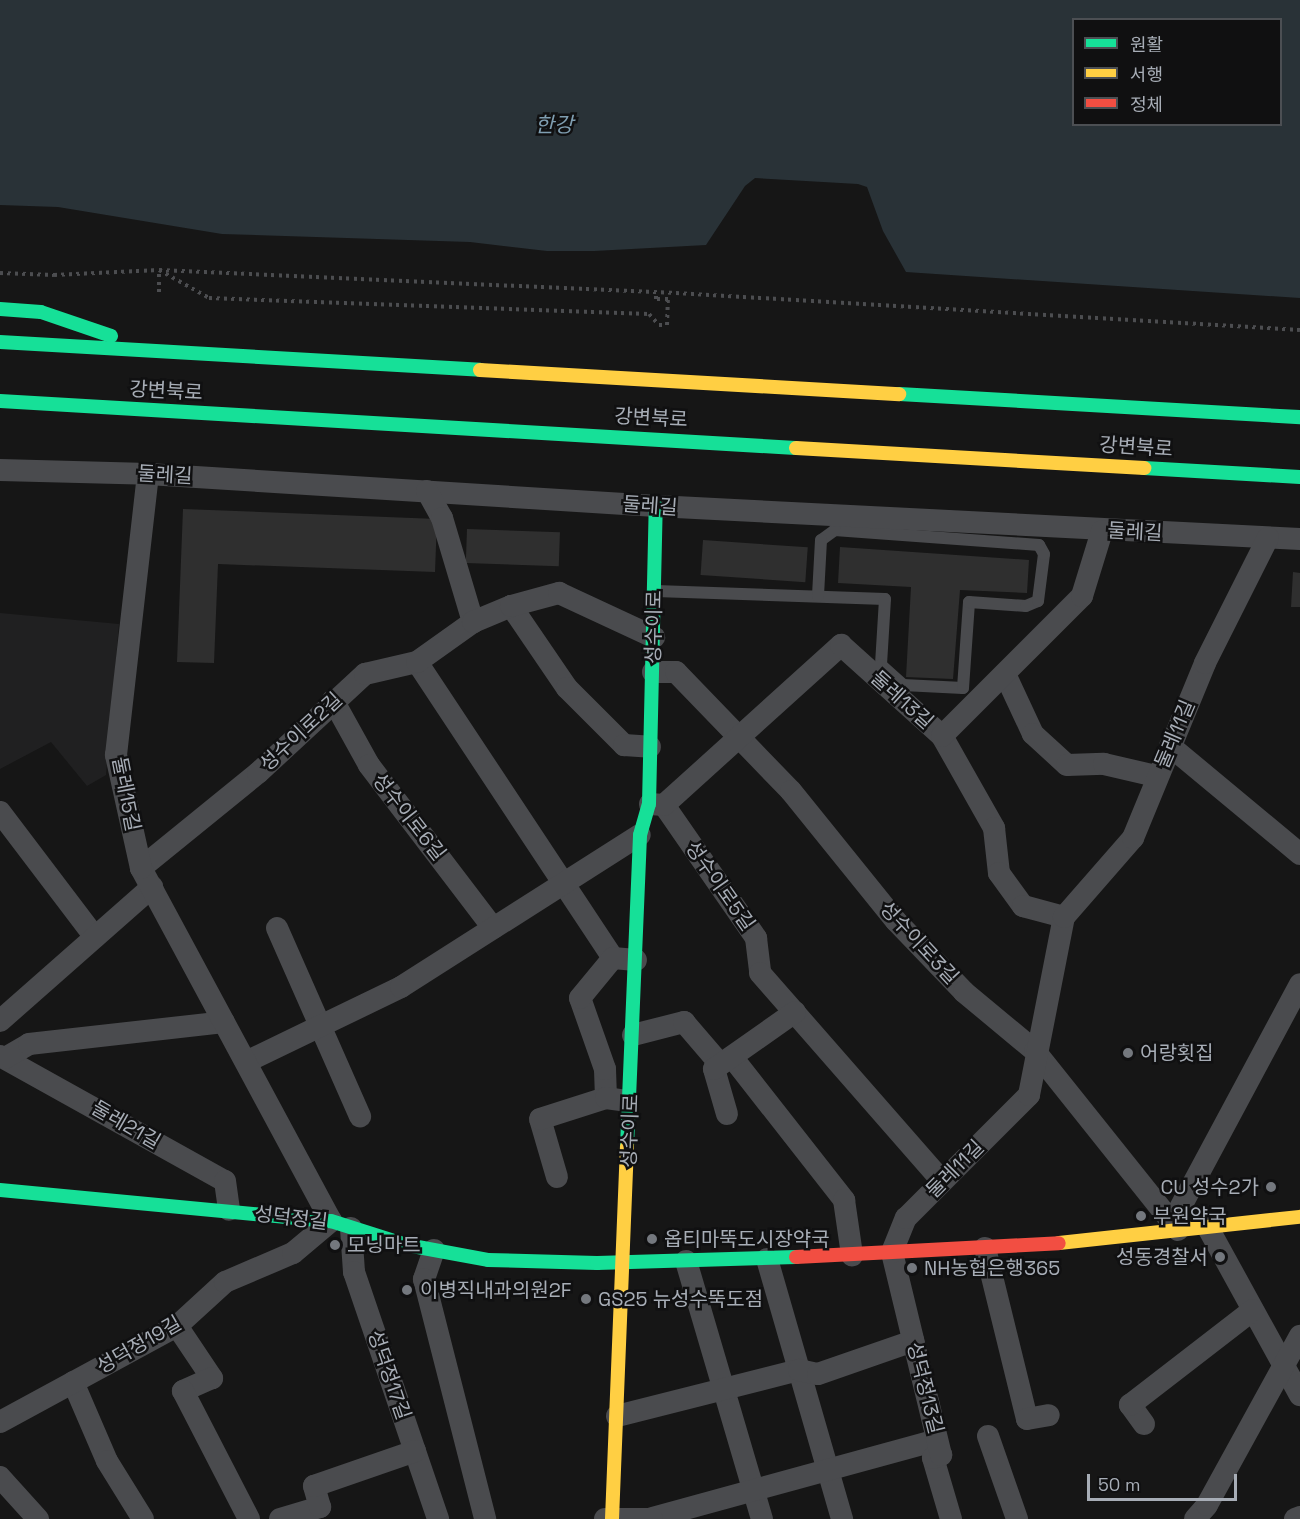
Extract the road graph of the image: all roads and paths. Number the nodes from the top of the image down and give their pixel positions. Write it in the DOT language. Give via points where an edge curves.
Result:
graph roads {
  1 [pos="159,270"];
  2 [pos="0,273"];
  3 [pos="159,292"];
  4 [pos="656,292"];
  5 [pos="0,309"];
  6 [pos="1300,330"];
  7 [pos="0,342"];
  8 [pos="150,348"];
  9 [pos="5,402"];
  10 [pos="1300,417"];
  11 [pos="0,470"];
  12 [pos="148,474"];
  13 [pos="1300,477"];
  14 [pos="427,491"];
  15 [pos="656,506"];
  16 [pos="1102,531"];
  17 [pos="1268,538"];
  18 [pos="1300,539"];
  19 [pos="655,591"];
  20 [pos="818,596"];
  21 [pos="511,606"];
  22 [pos="473,622"];
  23 [pos="654,637"];
  24 [pos="417,662"];
  25 [pos="653,672"];
  26 [pos="1005,674"];
  27 [pos="333,700"];
  28 [pos="942,736"];
  29 [pos="740,737"];
  30 [pos="1170,746"];
  31 [pos="650,747"];
  32 [pos="1156,776"];
  33 [pos="656,804"];
  34 [pos="0,812"];
  35 [pos="640,835"];
  36 [pos="1300,854"];
  37 [pos="147,878"];
  38 [pos="562,882"];
  39 [pos="1064,917"];
  40 [pos="277,928"];
  41 [pos="493,928"];
  42 [pos="95,937"];
  43 [pos="613,958"];
  44 [pos="636,960"];
  45 [pos="1300,984"];
  46 [pos="795,1011"];
  47 [pos="0,1021"];
  48 [pos="224,1022"];
  49 [pos="318,1027"];
  50 [pos="633,1035"];
  51 [pos="1035,1052"];
  52 [pos="3,1057"];
  53 [pos="726,1061"];
  54 [pos="246,1062"];
  55 [pos="606,1098"];
  56 [pos="631,1100"];
  57 [pos="727,1114"];
  58 [pos="360,1116"];
  59 [pos="556,1177"];
  60 [pos="942,1181"];
  61 [pos="0,1190"];
  62 [pos="229,1210"];
  63 [pos="1300,1217"];
  64 [pos="341,1225"];
  65 [pos="1207,1226"];
  66 [pos="1175,1227"];
  67 [pos="985,1248"];
  68 [pos="434,1250"];
  69 [pos="892,1252"];
  70 [pos="852,1255"];
  71 [pos="767,1259"];
  72 [pos="686,1261"];
  73 [pos="625,1263"];
  74 [pos="1253,1310"];
  75 [pos="177,1326"];
  76 [pos="1300,1336"];
  77 [pos="913,1341"];
  78 [pos="1283,1366"];
  79 [pos="799,1370"];
  80 [pos="73,1382"];
  81 [pos="724,1389"];
  82 [pos="1300,1395"];
  83 [pos="1049,1415"];
  84 [pos="617,1416"];
  85 [pos="0,1422"];
  86 [pos="1144,1424"];
  87 [pos="988,1436"];
  88 [pos="937,1440"];
  89 [pos="415,1451"];
  90 [pos="828,1470"];
  91 [pos="0,1477"];
  92 [pos="754,1490"];
  93 [pos="1300,1517"];
  94 [pos="609,1518"];
  95 [pos="38,1519"];
  96 [pos="142,1519"];
  97 [pos="249,1519"];
  98 [pos="280,1519"];
  99 [pos="438,1519"];
  100 [pos="485,1519"];
  101 [pos="652,1519"];
  102 [pos="762,1519"];
  103 [pos="842,1519"];
  104 [pos="951,1519"];
  105 [pos="1017,1519"];
  106 [pos="1195,1519"];
  107 [pos="1296,1519"];
  1 -- 2 [label="path" via="54,275"];
  1 -- 3 [label="path"];
  1 -- 4 [label="path"];
  1 -- 4 [label="path" via="209,298 649,314 658,325 667,325 668,299 656,299"];
  4 -- 6 [label="path"];
  5 -- 8 [label="main road" via="41,312"];
  7 -- 8 [label="main road, 강변북로"];
  8 -- 10 [label="main road, 강변북로"];
  9 -- 13 [label="main road, 강변북로"];
  11 -- 12 [label="street, 둘레길"];
  12 -- 14 [label="street, 둘레길"];
  12 -- 37 [label="street, 둘레15길" via="116,755"];
  14 -- 15 [label="street, 둘레길"];
  14 -- 22 [label="street" via="442,518"];
  15 -- 16 [label="street, 둘레길"];
  15 -- 19 [label="main road, 성수이로"];
  16 -- 17 [label="street, 둘레길"];
  16 -- 26 [label="street, 둘레13길" via="1082,596"];
  17 -- 18 [label="street, 둘레길"];
  17 -- 30 [label="street, 둘레11길" via="1204,663"];
  19 -- 20 [label="lane"];
  19 -- 23 [label="main road, 성수이로"];
  20 -- 20 [label="lane" via="885,599 881,665 903,685 963,688 969,602 1026,606 1038,602 1044,554 1039,545 835,530 821,540"];
  21 -- 22 [label="street, 성수이로2길"];
  21 -- 23 [label="street, 성수이로2길" via="559,592"];
  21 -- 31 [label="street" via="567,688 624,745"];
  22 -- 24 [label="street, 성수이로2길"];
  23 -- 25 [label="main road, 성수이로"];
  24 -- 27 [label="street, 성수이로2길" via="365,674"];
  24 -- 38 [label="street"];
  25 -- 29 [label="street, 성수이로3길" via="676,672"];
  25 -- 31 [label="main road, 성수이로"];
  26 -- 28 [label="street, 둘레13길"];
  26 -- 32 [label="street" via="1033,734 1067,765 1104,764"];
  27 -- 37 [label="street, 성수이로2길"];
  27 -- 41 [label="street, 성수이로6길" via="369,765"];
  28 -- 29 [label="street, 둘레13길" via="841,645"];
  28 -- 39 [label="street" via="994,828 999,873 1023,906"];
  29 -- 33 [label="street, 둘레13길"];
  29 -- 51 [label="street, 성수이로3길" via="791,791 896,921 964,992"];
  30 -- 32 [label="street, 둘레11길"];
  30 -- 36 [label="street"];
  31 -- 33 [label="main road, 성수이로"];
  32 -- 39 [label="street, 둘레11길" via="1133,838"];
  33 -- 35 [label="main road, 성수이로"];
  33 -- 46 [label="street, 성수이로5길" via="756,938 760,973"];
  34 -- 42 [label="street"];
  35 -- 38 [label="street"];
  35 -- 44 [label="main road, 성수이로"];
  37 -- 42 [label="street, 성수이로2길"];
  37 -- 48 [label="street, 둘레15길"];
  38 -- 41 [label="street"];
  38 -- 43 [label="street"];
  39 -- 51 [label="street, 둘레11길"];
  40 -- 49 [label="street"];
  41 -- 49 [label="street" via="401,987"];
  42 -- 47 [label="street, 성수이로2길"];
  43 -- 44 [label="street"];
  43 -- 55 [label="street" via="580,998 605,1069"];
  44 -- 50 [label="main road, 성수이로"];
  45 -- 66 [label="street"];
  46 -- 53 [label="street"];
  46 -- 60 [label="street, 성수이로5길"];
  48 -- 52 [label="street" via="29,1044"];
  48 -- 54 [label="street, 둘레15길"];
  49 -- 54 [label="street"];
  49 -- 58 [label="street"];
  50 -- 53 [label="street" via="684,1022"];
  50 -- 56 [label="main road, 성수이로"];
  51 -- 60 [label="street, 둘레11길" via="1029,1095"];
  51 -- 66 [label="street, 성수이로3길"];
  52 -- 62 [label="street, 둘레21길" via="225,1180"];
  53 -- 57 [label="street" via="714,1069"];
  53 -- 70 [label="street" via="844,1200"];
  54 -- 64 [label="street, 둘레15길"];
  55 -- 56 [label="street"];
  55 -- 59 [label="street" via="540,1119"];
  56 -- 73 [label="main road, 성수이로"];
  60 -- 69 [label="street, 둘레11길" via="906,1218"];
  61 -- 62 [label="main road, 성덕정길"];
  62 -- 64 [label="main road, 성덕정길"];
  63 -- 65 [label="main road, 성덕정길"];
  64 -- 68 [label="main road, 성덕정길"];
  64 -- 75 [label="street, 성덕정19길" via="293,1253 225,1281"];
  64 -- 89 [label="street, 성덕정17길"];
  65 -- 66 [label="main road, 성덕정길"];
  65 -- 74 [label="street"];
  66 -- 67 [label="main road, 성덕정길"];
  67 -- 69 [label="main road, 성덕정길"];
  67 -- 83 [label="street" via="1027,1419"];
  68 -- 73 [label="main road, 성덕정길" via="488,1260"];
  68 -- 100 [label="street" via="424,1279"];
  69 -- 70 [label="main road, 성덕정길"];
  69 -- 77 [label="street, 성덕정13길"];
  70 -- 71 [label="main road, 성덕정길"];
  71 -- 72 [label="main road, 성덕정길"];
  71 -- 79 [label="street"];
  72 -- 73 [label="main road, 성덕정길"];
  72 -- 81 [label="street"];
  73 -- 84 [label="main road, 성수이로"];
  74 -- 78 [label="street"];
  74 -- 86 [label="street" via="1130,1405"];
  75 -- 80 [label="street, 성덕정19길"];
  75 -- 97 [label="street" via="212,1378 183,1391"];
  76 -- 78 [label="street"];
  77 -- 79 [label="street" via="818,1374"];
  77 -- 88 [label="street, 성덕정13길"];
  78 -- 82 [label="street"];
  78 -- 106 [label="street" via="1207,1505"];
  79 -- 81 [label="street"];
  79 -- 90 [label="street"];
  80 -- 85 [label="street, 성덕정19길"];
  80 -- 96 [label="street" via="107,1461"];
  81 -- 84 [label="street"];
  81 -- 92 [label="street"];
  84 -- 94 [label="main road, 성수이로"];
  87 -- 105 [label="street"];
  88 -- 90 [label="street, 성수이로"];
  88 -- 104 [label="street, 성덕정13길" via="941,1455 933,1458"];
  89 -- 98 [label="street" via="314,1486 320,1507"];
  89 -- 99 [label="street, 성덕정17길"];
  90 -- 92 [label="street, 성수이로"];
  90 -- 103 [label="street"];
  91 -- 95 [label="street"];
  92 -- 101 [label="street, 성수이로"];
  92 -- 102 [label="street"];
  93 -- 107 [label="street"];
  94 -- 101 [label="street, 성수이로"];
}
